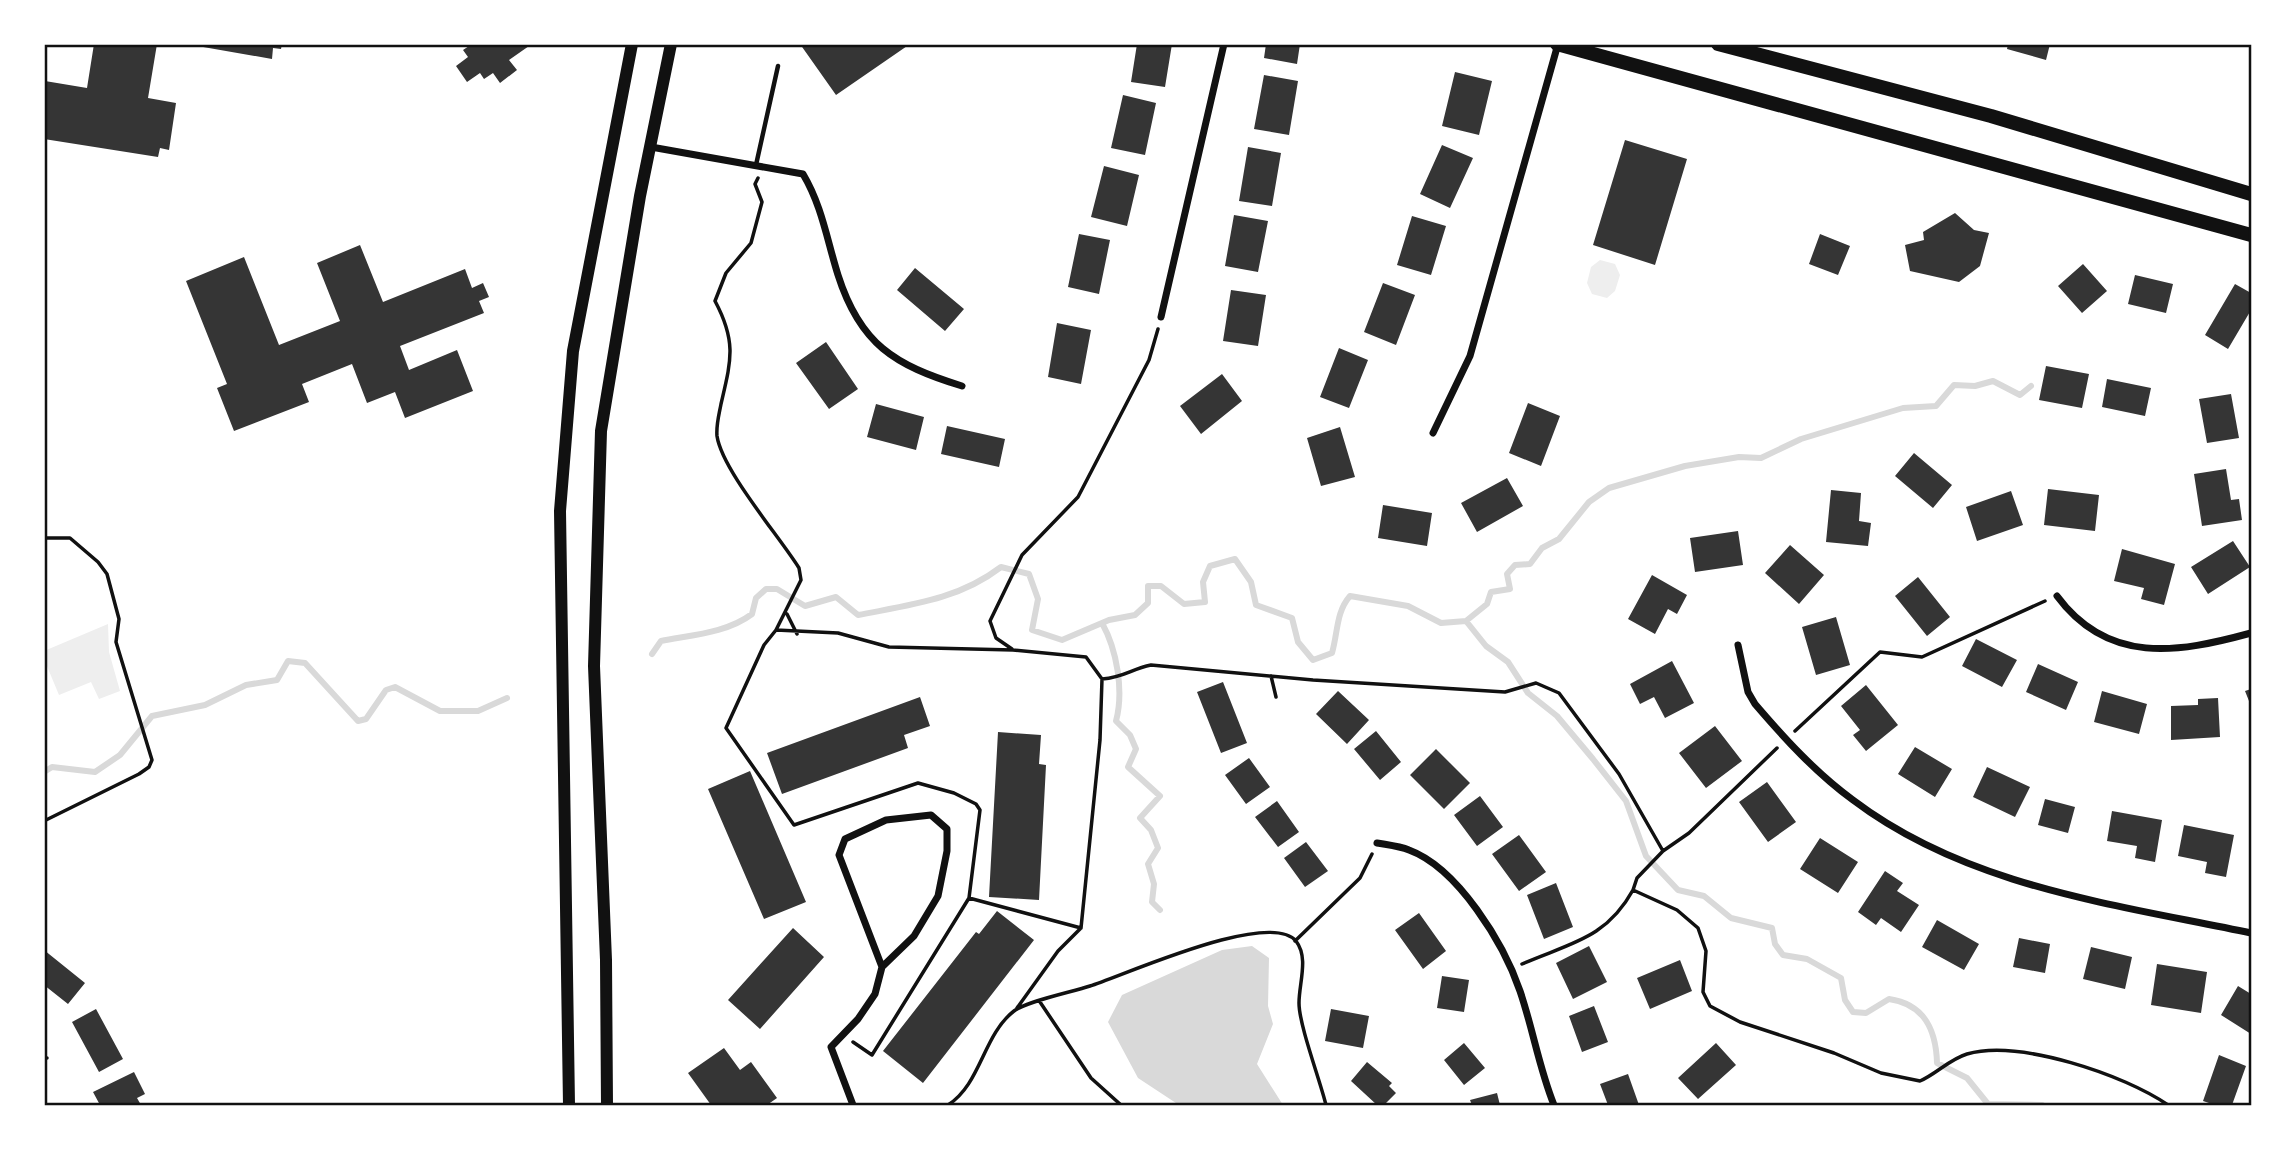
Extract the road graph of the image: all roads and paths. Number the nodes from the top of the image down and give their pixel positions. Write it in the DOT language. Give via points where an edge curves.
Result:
graph roads {
  1 [pos="632,44"];
  2 [pos="671,44"];
  3 [pos="1224,44"];
  4 [pos="1558,44"];
  5 [pos="1717,44"];
  6 [pos="778,66"];
  7 [pos="651,147"];
  8 [pos="760,166"];
  9 [pos="2251,194"];
  10 [pos="2251,235"];
  11 [pos="1161,317"];
  12 [pos="962,386"];
  13 [pos="1433,433"];
  14 [pos="44,538"];
  15 [pos="2057,596"];
  16 [pos="787,614"];
  17 [pos="776,630"];
  18 [pos="2251,633"];
  19 [pos="797,634"];
  20 [pos="1738,645"];
  21 [pos="1013,650"];
  22 [pos="1270,675"];
  23 [pos="1102,678"];
  24 [pos="1276,697"];
  25 [pos="1786,739"];
  26 [pos="44,821"];
  27 [pos="1377,843"];
  28 [pos="1663,852"];
  29 [pos="1633,890"];
  30 [pos="969,898"];
  31 [pos="1081,928"];
  32 [pos="2251,933"];
  33 [pos="1295,941"];
  34 [pos="882,967"];
  35 [pos="1511,970"];
  36 [pos="1040,1002"];
  37 [pos="1015,1010"];
  38 [pos="843,1035"];
  39 [pos="569,1105"];
  40 [pos="607,1105"];
  41 [pos="853,1105"];
  42 [pos="948,1105"];
  43 [pos="1121,1105"];
  44 [pos="1326,1105"];
  45 [pos="1554,1105"];
  46 [pos="2168,1105"];
  1 -- 39 [label="main road" via="573,351 560,511"];
  2 -- 7 [label="main road"];
  3 -- 11 [label="street"];
  4 -- 10 [label="main road"];
  4 -- 13 [label="street" via="1470,356"];
  5 -- 9 [label="main road" via="1991,116"];
  6 -- 8 [label="lane"];
  7 -- 8 [label="street"];
  7 -- 40 [label="main road" via="601,431 594,666"];
  8 -- 12 [label="street" via="803,174 817,202 853,313 873,343 934,378"];
  8 -- 16 [label="path" via="755,184 762,202 751,243 726,274 715,302 728,326 731,359 716,427 735,474 799,568 801,580"];
  11 -- 21 [label="path" via="1149,360 1078,497 1022,555 990,621 996,638"];
  14 -- 26 [label="path" via="70,538 107,574 119,619 116,642 152,760 149,767"];
  15 -- 18 [label="street" via="2073,618 2101,636 2141,647 2196,647"];
  15 -- 25 [label="path" via="1922,657 1880,652"];
  16 -- 17 [label="path"];
  16 -- 19 [label="path"];
  17 -- 19 [label="path"];
  17 -- 30 [label="path" via="764,645 726,729 794,825 918,783 954,793 980,810"];
  19 -- 21 [label="path" via="838,634 889,647"];
  20 -- 25 [label="street" via="1748,692"];
  21 -- 23 [label="path" via="1086,657"];
  22 -- 23 [label="path" via="1151,665 1128,675"];
  22 -- 24 [label="path"];
  22 -- 28 [label="path" via="1504,692 1531,683 1559,693 1619,774"];
  23 -- 31 [label="path"];
  25 -- 28 [label="path" via="1689,833"];
  25 -- 32 [label="street" via="1824,777 1879,818 1977,869 2027,885"];
  27 -- 33 [label="path" via="1360,878"];
  27 -- 35 [label="street" via="1409,850 1438,868 1488,926"];
  28 -- 29 [label="path"];
  29 -- 35 [label="path" via="1621,913 1604,928"];
  29 -- 46 [label="path" via="1678,910 1698,928 1706,951 1703,992 1710,1006 1740,1022 1881,1073 1920,1081 1963,1055 1993,1052 2063,1060 2145,1089"];
  30 -- 31 [label="path"];
  30 -- 38 [label="path" via="872,1055"];
  31 -- 37 [label="path"];
  33 -- 36 [label="path" via="1279,932 1234,937"];
  33 -- 44 [label="path" via="1303,956 1299,1006"];
  34 -- 34 [label="street" via="914,936 938,896 947,829 932,815 886,820 845,839 839,855"];
  34 -- 38 [label="street" via="875,994"];
  35 -- 45 [label="street"];
  36 -- 37 [label="path"];
  36 -- 43 [label="path" via="1091,1078"];
  37 -- 42 [label="path" via="966,1090"];
  38 -- 41 [label="street" via="831,1047"];
}
